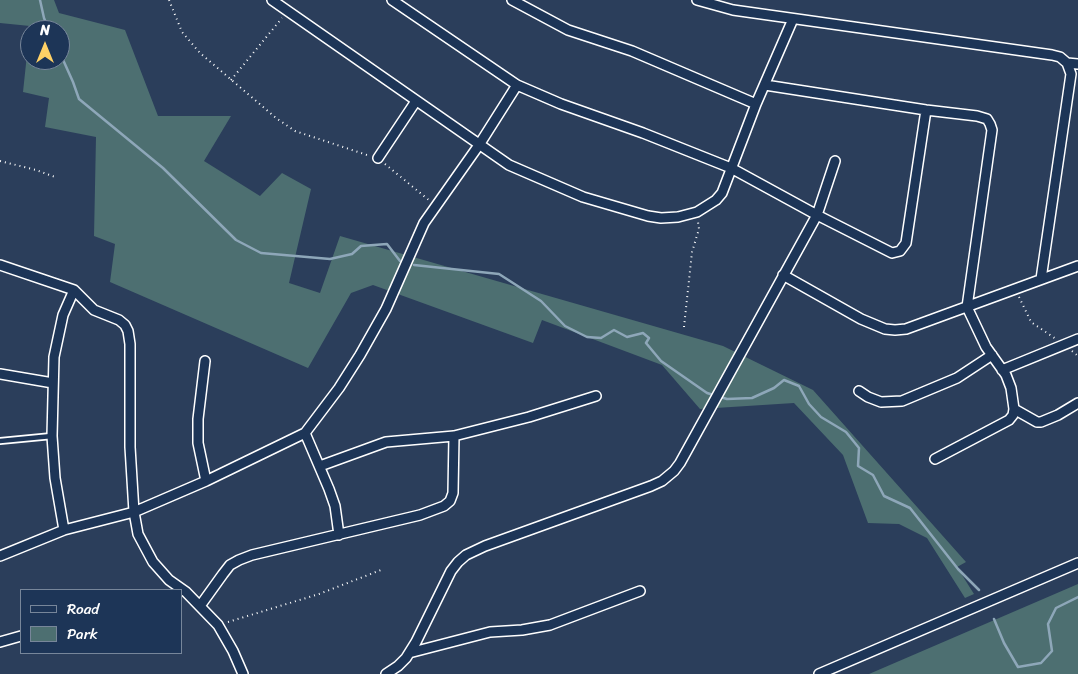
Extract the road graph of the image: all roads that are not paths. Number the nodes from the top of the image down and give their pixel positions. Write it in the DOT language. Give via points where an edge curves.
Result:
graph roads {
  1 [pos="272,0"];
  2 [pos="392,0"];
  3 [pos="512,0"];
  4 [pos="697,0"];
  5 [pos="793,19"];
  6 [pos="1067,63"];
  7 [pos="1078,64"];
  8 [pos="517,85"];
  9 [pos="764,85"];
  10 [pos="416,101"];
  11 [pos="756,104"];
  12 [pos="926,110"];
  13 [pos="479,145"];
  14 [pos="378,158"];
  15 [pos="835,161"];
  16 [pos="731,168"];
  17 [pos="816,215"];
  18 [pos="0,265"];
  19 [pos="1078,266"];
  20 [pos="783,275"];
  21 [pos="1041,278"];
  22 [pos="74,290"];
  23 [pos="967,306"];
  24 [pos="1078,339"];
  25 [pos="992,355"];
  26 [pos="205,361"];
  27 [pos="1002,370"];
  28 [pos="0,374"];
  29 [pos="53,383"];
  30 [pos="859,391"];
  31 [pos="596,396"];
  32 [pos="1078,403"];
  33 [pos="1014,410"];
  34 [pos="305,433"];
  35 [pos="52,436"];
  36 [pos="454,436"];
  37 [pos="0,441"];
  38 [pos="935,459"];
  39 [pos="320,466"];
  40 [pos="206,481"];
  41 [pos="134,512"];
  42 [pos="64,530"];
  43 [pos="339,535"];
  44 [pos="0,556"];
  45 [pos="1078,563"];
  46 [pos="179,589"];
  47 [pos="640,591"];
  48 [pos="184,593"];
  49 [pos="200,606"];
  50 [pos="20,636"];
  51 [pos="0,642"];
  52 [pos="409,653"];
  53 [pos="243,674"];
  54 [pos="386,674"];
  55 [pos="819,674"];
  1 -- 10 [label="street"];
  2 -- 8 [label="street"];
  3 -- 11 [label="street" via="568,30 632,51"];
  4 -- 5 [label="street" via="733,10"];
  5 -- 6 [label="street" via="1052,55"];
  5 -- 9 [label="street"];
  6 -- 7 [label="street"];
  6 -- 21 [label="street" via="1071,74"];
  8 -- 13 [label="street"];
  8 -- 16 [label="street"];
  9 -- 11 [label="street"];
  9 -- 12 [label="street"];
  10 -- 13 [label="street"];
  10 -- 14 [label="street"];
  11 -- 16 [label="street"];
  12 -- 17 [label="street" via="906,243 900,251 892,253"];
  12 -- 23 [label="street" via="982,117 987,119 992,130"];
  13 -- 16 [label="street" via="509,165 583,197 661,218 697,212 716,200"];
  13 -- 34 [label="street" via="416,239 386,309 360,355"];
  15 -- 17 [label="street"];
  16 -- 17 [label="street"];
  17 -- 20 [label="street"];
  18 -- 22 [label="street"];
  19 -- 21 [label="street"];
  20 -- 23 [label="street" via="885,329 906,329"];
  20 -- 52 [label="street" via="674,471 662,481 636,492 474,550 458,562"];
  21 -- 23 [label="street"];
  22 -- 29 [label="street" via="58,337"];
  22 -- 41 [label="street" via="94,310 119,320 128,331"];
  23 -- 25 [label="street"];
  24 -- 27 [label="street"];
  25 -- 27 [label="street"];
  25 -- 30 [label="street" via="956,378 902,401 881,402"];
  26 -- 40 [label="street" via="198,443"];
  27 -- 33 [label="street" via="1011,388"];
  28 -- 29 [label="street"];
  29 -- 35 [label="street"];
  31 -- 36 [label="street"];
  32 -- 33 [label="street" via="1041,422"];
  33 -- 38 [label="street" via="1009,420"];
  34 -- 39 [label="street"];
  34 -- 40 [label="street"];
  35 -- 37 [label="lane"];
  35 -- 42 [label="street"];
  36 -- 39 [label="street" via="386,442"];
  36 -- 43 [label="street" via="453,493 450,501 434,511"];
  39 -- 43 [label="street" via="334,506"];
  40 -- 41 [label="street"];
  41 -- 42 [label="street"];
  41 -- 46 [label="street" via="138,534 153,562"];
  42 -- 44 [label="street"];
  43 -- 49 [label="street" via="252,555 230,565"];
  45 -- 55 [label="street"];
  47 -- 52 [label="street" via="550,625 490,632"];
  48 -- 49 [label="street"];
  49 -- 53 [label="street" via="218,625"];
  50 -- 51 [label="street"];
  52 -- 54 [label="street"];
}
